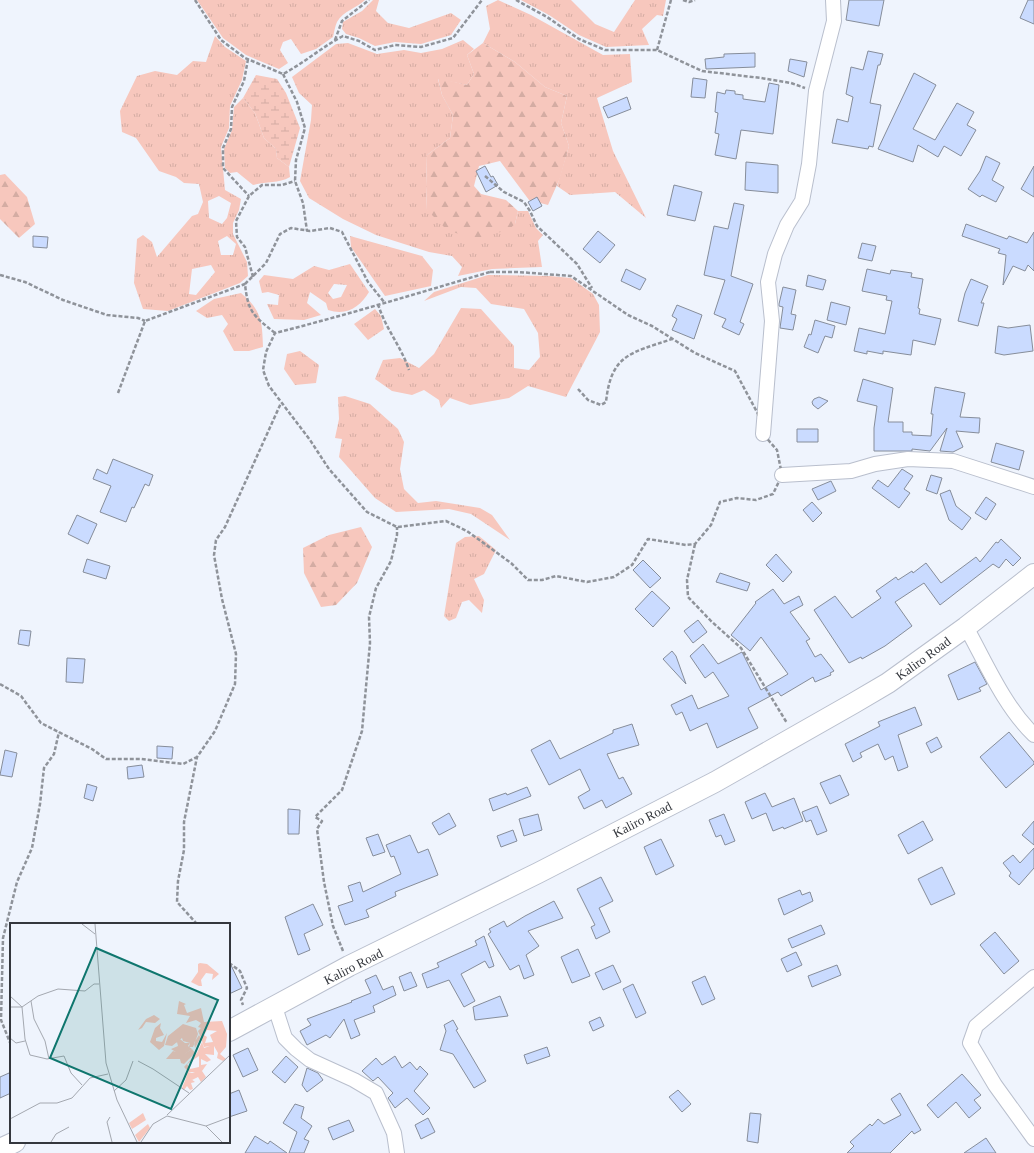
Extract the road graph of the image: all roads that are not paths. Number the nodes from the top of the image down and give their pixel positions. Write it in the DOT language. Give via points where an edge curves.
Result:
graph roads {
  1 [pos="833,0"];
  2 [pos="764,434"];
  3 [pos="782,475"];
  4 [pos="1034,487"];
  5 [pos="1034,574"];
  6 [pos="966,627"];
  7 [pos="1034,735"];
  8 [pos="1034,978"];
  9 [pos="275,1007"];
  10 [pos="230,1030"];
  11 [pos="1034,1139"];
  12 [pos="13,1143"];
  13 [pos="0,1149"];
  14 [pos="397,1153"];
  1 -- 2 [label="street" via="834,21 816,91 809,164 802,201 775,254 768,282 772,321"];
  3 -- 4 [label="street" via="851,471 908,459 953,461"];
  5 -- 6 [label="main road, Kaliro Road"];
  6 -- 7 [label="street" via="1005,698"];
  6 -- 9 [label="main road, Kaliro Road" via="888,683 715,782 350,966"];
  8 -- 11 [label="street" via="976,1026 970,1043 995,1085"];
  9 -- 10 [label="main road, Kaliro Road"];
  9 -- 14 [label="street" via="285,1038 296,1049 310,1060 376,1093 394,1133"];
  12 -- 13 [label="main road"];
}
